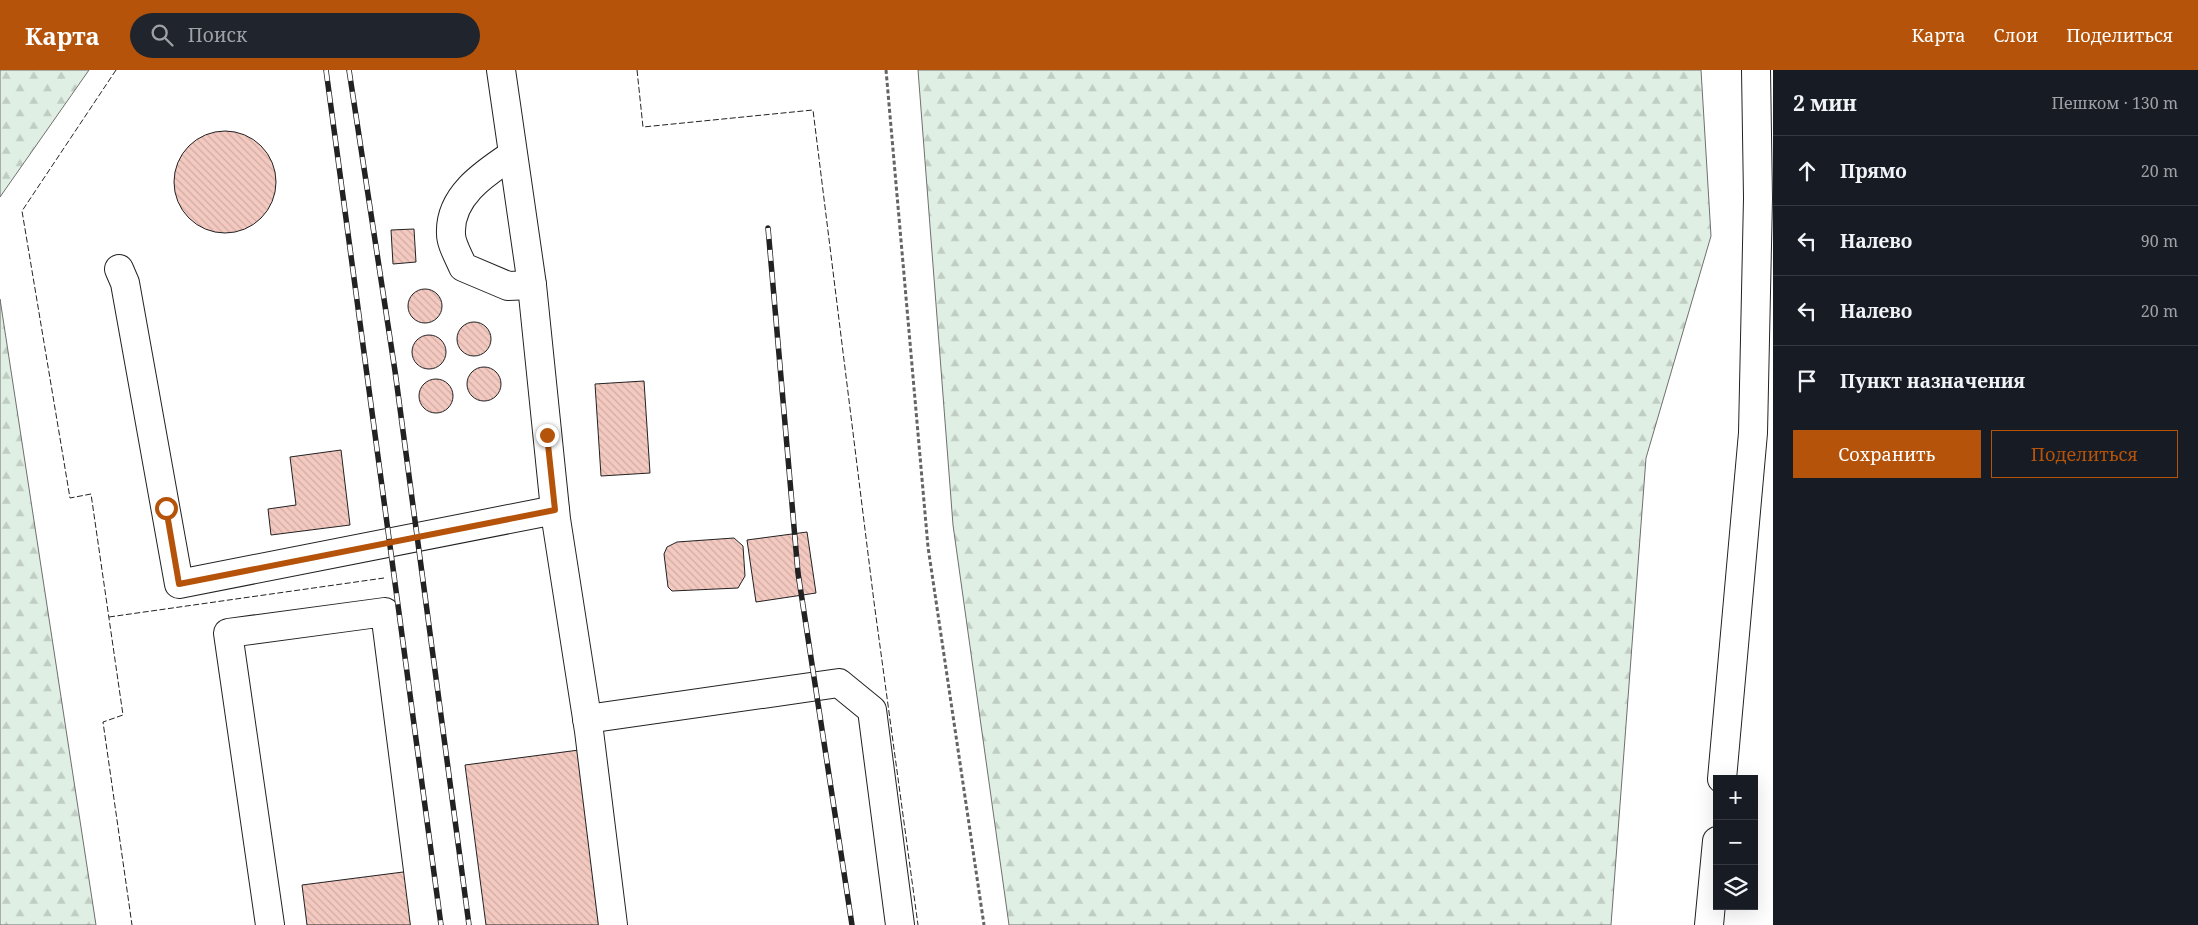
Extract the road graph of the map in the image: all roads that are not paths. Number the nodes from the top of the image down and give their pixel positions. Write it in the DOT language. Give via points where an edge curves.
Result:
graph roads {
  1 [pos="501,70"];
  2 [pos="1756,70"];
  3 [pos="512,155"];
  4 [pos="118,269"];
  5 [pos="532,285"];
  6 [pos="555,510"];
  7 [pos="587,719"];
  8 [pos="1722,775"];
  9 [pos="1715,865"];
  10 [pos="270,925"];
  11 [pos="425,925"];
  12 [pos="613,925"];
  13 [pos="900,925"];
  14 [pos="1709,925"];
  1 -- 3 [label="main road"];
  2 -- 8 [label="main road" via="1758,198 1753,433"];
  3 -- 5 [label="main road"];
  3 -- 5 [label="main road" via="481,175 455,207 450,235 463,267 508,286"];
  4 -- 6 [label="main road" via="125,282 179,584"];
  5 -- 6 [label="main road"];
  6 -- 7 [label="main road"];
  7 -- 12 [label="main road"];
  7 -- 13 [label="main road" via="839,683 872,710"];
  9 -- 14 [label="main road"];
  10 -- 11 [label="main road" via="228,633 385,612"];
}
